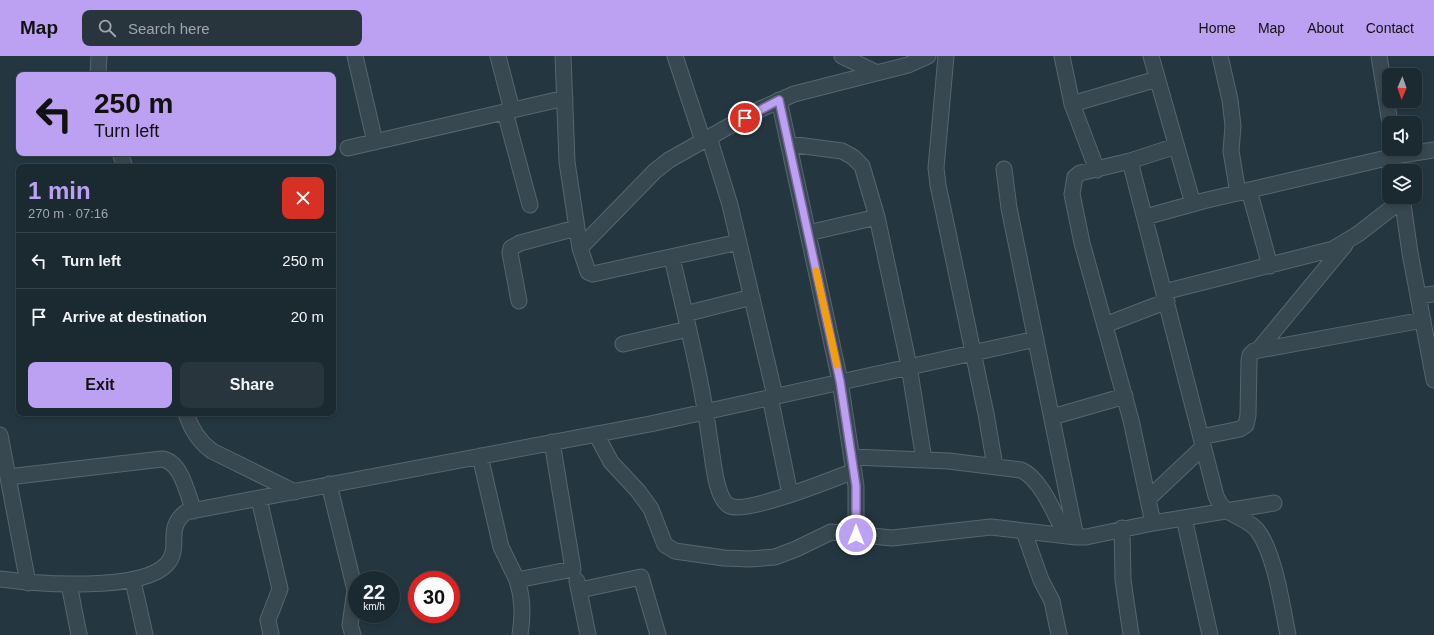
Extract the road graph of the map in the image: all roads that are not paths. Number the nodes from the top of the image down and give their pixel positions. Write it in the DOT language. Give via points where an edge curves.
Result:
graph roads {
  1 [pos="99,56"];
  2 [pos="356,56"];
  3 [pos="498,56"];
  4 [pos="563,56"];
  5 [pos="675,56"];
  6 [pos="842,56"];
  7 [pos="928,56"];
  8 [pos="946,56"];
  9 [pos="1062,56"];
  10 [pos="1151,56"];
  11 [pos="1220,56"];
  12 [pos="1379,56"];
  13 [pos="98,72"];
  14 [pos="877,73"];
  15 [pos="1157,79"];
  16 [pos="565,98"];
  17 [pos="779,100"];
  18 [pos="1072,104"];
  19 [pos="509,111"];
  20 [pos="1389,116"];
  21 [pos="706,139"];
  22 [pos="375,142"];
  23 [pos="789,144"];
  24 [pos="1176,146"];
  25 [pos="348,148"];
  26 [pos="1434,150"];
  27 [pos="1396,159"];
  28 [pos="1130,161"];
  29 [pos="1004,169"];
  30 [pos="1097,170"];
  31 [pos="1243,192"];
  32 [pos="1193,204"];
  33 [pos="1396,204"];
  34 [pos="1403,204"];
  35 [pos="530,205"];
  36 [pos="877,217"];
  37 [pos="1145,217"];
  38 [pos="576,228"];
  39 [pos="808,233"];
  40 [pos="739,242"];
  41 [pos="1347,242"];
  42 [pos="580,248"];
  43 [pos="672,258"];
  44 [pos="1270,266"];
  45 [pos="1434,294"];
  46 [pos="1165,296"];
  47 [pos="1418,296"];
  48 [pos="752,297"];
  49 [pos="519,301"];
  50 [pos="684,314"];
  51 [pos="1423,320"];
  52 [pos="1105,325"];
  53 [pos="688,329"];
  54 [pos="1036,339"];
  55 [pos="623,344"];
  56 [pos="1259,350"];
  57 [pos="973,352"];
  58 [pos="909,366"];
  59 [pos="1434,380"];
  60 [pos="840,381"];
  61 [pos="773,396"];
  62 [pos="1125,396"];
  63 [pos="706,411"];
  64 [pos="187,416"];
  65 [pos="1052,417"];
  66 [pos="596,434"];
  67 [pos="0,435"];
  68 [pos="552,442"];
  69 [pos="1202,442"];
  70 [pos="480,456"];
  71 [pos="924,460"];
  72 [pos="853,464"];
  73 [pos="995,466"];
  74 [pos="8,477"];
  75 [pos="329,484"];
  76 [pos="295,492"];
  77 [pos="790,494"];
  78 [pos="260,499"];
  79 [pos="1148,499"];
  80 [pos="1274,504"];
  81 [pos="194,510"];
  82 [pos="1226,511"];
  83 [pos="1184,518"];
  84 [pos="1153,522"];
  85 [pos="1122,528"];
  86 [pos="1024,532"];
  87 [pos="856,535"];
  88 [pos="1071,536"];
  89 [pos="573,569"];
  90 [pos="0,579"];
  91 [pos="517,580"];
  92 [pos="133,581"];
  93 [pos="28,583"];
  94 [pos="69,584"];
  95 [pos="580,590"];
  96 [pos="79,635"];
  97 [pos="145,635"];
  98 [pos="271,635"];
  99 [pos="352,635"];
  100 [pos="520,635"];
  101 [pos="588,635"];
  102 [pos="658,635"];
  103 [pos="1059,635"];
  104 [pos="1131,635"];
  105 [pos="1210,635"];
  106 [pos="1288,635"];
  1 -- 13 [label="street"];
  2 -- 22 [label="street"];
  3 -- 19 [label="street"];
  4 -- 16 [label="street"];
  5 -- 21 [label="street"];
  6 -- 14 [label="street"];
  7 -- 14 [label="street" via="908,65"];
  8 -- 57 [label="street" via="936,168"];
  9 -- 18 [label="street"];
  10 -- 15 [label="street"];
  11 -- 31 [label="street" via="1230,100 1233,126 1231,151"];
  12 -- 20 [label="street"];
  14 -- 17 [label="street"];
  15 -- 18 [label="street"];
  15 -- 24 [label="street"];
  16 -- 19 [label="street"];
  16 -- 38 [label="street" via="567,162"];
  17 -- 21 [label="street"];
  17 -- 23 [label="street"];
  18 -- 30 [label="street"];
  19 -- 22 [label="street"];
  19 -- 35 [label="street"];
  21 -- 40 [label="street" via="730,205"];
  21 -- 42 [label="street" via="654,171"];
  22 -- 25 [label="street"];
  23 -- 36 [label="street" via="842,151 853,157 862,166"];
  23 -- 39 [label="street"];
  24 -- 28 [label="street"];
  24 -- 32 [label="street"];
  26 -- 27 [label="street"];
  27 -- 31 [label="street"];
  28 -- 30 [label="street"];
  28 -- 37 [label="street"];
  29 -- 54 [label="street" via="1009,208"];
  30 -- 52 [label="street" via="1080,173 1074,177 1072,194 1082,243"];
  31 -- 32 [label="street"];
  31 -- 44 [label="street"];
  32 -- 37 [label="street"];
  33 -- 41 [label="street"];
  34 -- 47 [label="street"];
  36 -- 39 [label="street"];
  36 -- 58 [label="street"];
  37 -- 46 [label="street"];
  38 -- 42 [label="street"];
  38 -- 49 [label="street" via="520,242 511,248"];
  39 -- 60 [label="street"];
  40 -- 43 [label="street"];
  40 -- 48 [label="street"];
  41 -- 44 [label="street" via="1333,250"];
  41 -- 56 [label="street"];
  42 -- 43 [label="street" via="588,272 593,274"];
  43 -- 50 [label="street"];
  44 -- 46 [label="street"];
  45 -- 47 [label="street"];
  46 -- 52 [label="street"];
  46 -- 69 [label="street"];
  47 -- 51 [label="street"];
  48 -- 50 [label="street"];
  48 -- 61 [label="street"];
  50 -- 53 [label="street"];
  51 -- 56 [label="street"];
  51 -- 59 [label="street"];
  52 -- 62 [label="street"];
  53 -- 55 [label="street"];
  53 -- 63 [label="street"];
  54 -- 57 [label="street"];
  54 -- 65 [label="street"];
  56 -- 69 [label="street" via="1250,355 1246,425"];
  57 -- 58 [label="street"];
  57 -- 73 [label="street"];
  58 -- 60 [label="street"];
  58 -- 71 [label="street"];
  60 -- 61 [label="street"];
  60 -- 72 [label="street"];
  61 -- 63 [label="street"];
  61 -- 77 [label="street"];
  62 -- 65 [label="street"];
  62 -- 79 [label="street"];
  63 -- 66 [label="street"];
  63 -- 77 [label="street" via="716,479 724,503 742,507"];
  64 -- 76 [label="street" via="193,431 212,451"];
  65 -- 88 [label="street"];
  66 -- 68 [label="street"];
  66 -- 87 [label="street" via="610,462 638,491 651,509 665,545 675,551 724,558 776,557 831,532"];
  67 -- 74 [label="street"];
  68 -- 70 [label="street"];
  68 -- 89 [label="street"];
  69 -- 79 [label="street"];
  69 -- 82 [label="street" via="1216,496"];
  70 -- 75 [label="street"];
  70 -- 91 [label="street" via="501,547"];
  71 -- 72 [label="street"];
  71 -- 73 [label="street"];
  72 -- 77 [label="street"];
  72 -- 87 [label="street" via="856,486"];
  73 -- 88 [label="street" via="1028,473"];
  74 -- 81 [label="street" via="168,460 180,473"];
  74 -- 93 [label="street"];
  75 -- 76 [label="street"];
  75 -- 99 [label="street" via="355,590 350,625"];
  76 -- 78 [label="street"];
  78 -- 81 [label="street"];
  78 -- 98 [label="street" via="280,588 268,620"];
  79 -- 84 [label="street"];
  80 -- 82 [label="street"];
  81 -- 92 [label="street" via="179,517 174,525 173,550 167,564 152,574"];
  82 -- 83 [label="street"];
  82 -- 106 [label="street" via="1249,523 1263,538 1275,576"];
  83 -- 84 [label="street"];
  83 -- 105 [label="street"];
  84 -- 85 [label="street"];
  85 -- 88 [label="street" via="1086,537"];
  85 -- 104 [label="street" via="1123,580"];
  86 -- 87 [label="street" via="991,527 892,538"];
  86 -- 88 [label="street"];
  86 -- 103 [label="street" via="1052,601"];
  89 -- 91 [label="street"];
  89 -- 95 [label="street"];
  90 -- 93 [label="street"];
  91 -- 100 [label="street" via="523,610"];
  92 -- 94 [label="street"];
  92 -- 97 [label="street"];
  93 -- 94 [label="street"];
  94 -- 96 [label="street"];
  95 -- 101 [label="street"];
  95 -- 102 [label="street" via="640,577"];
}
